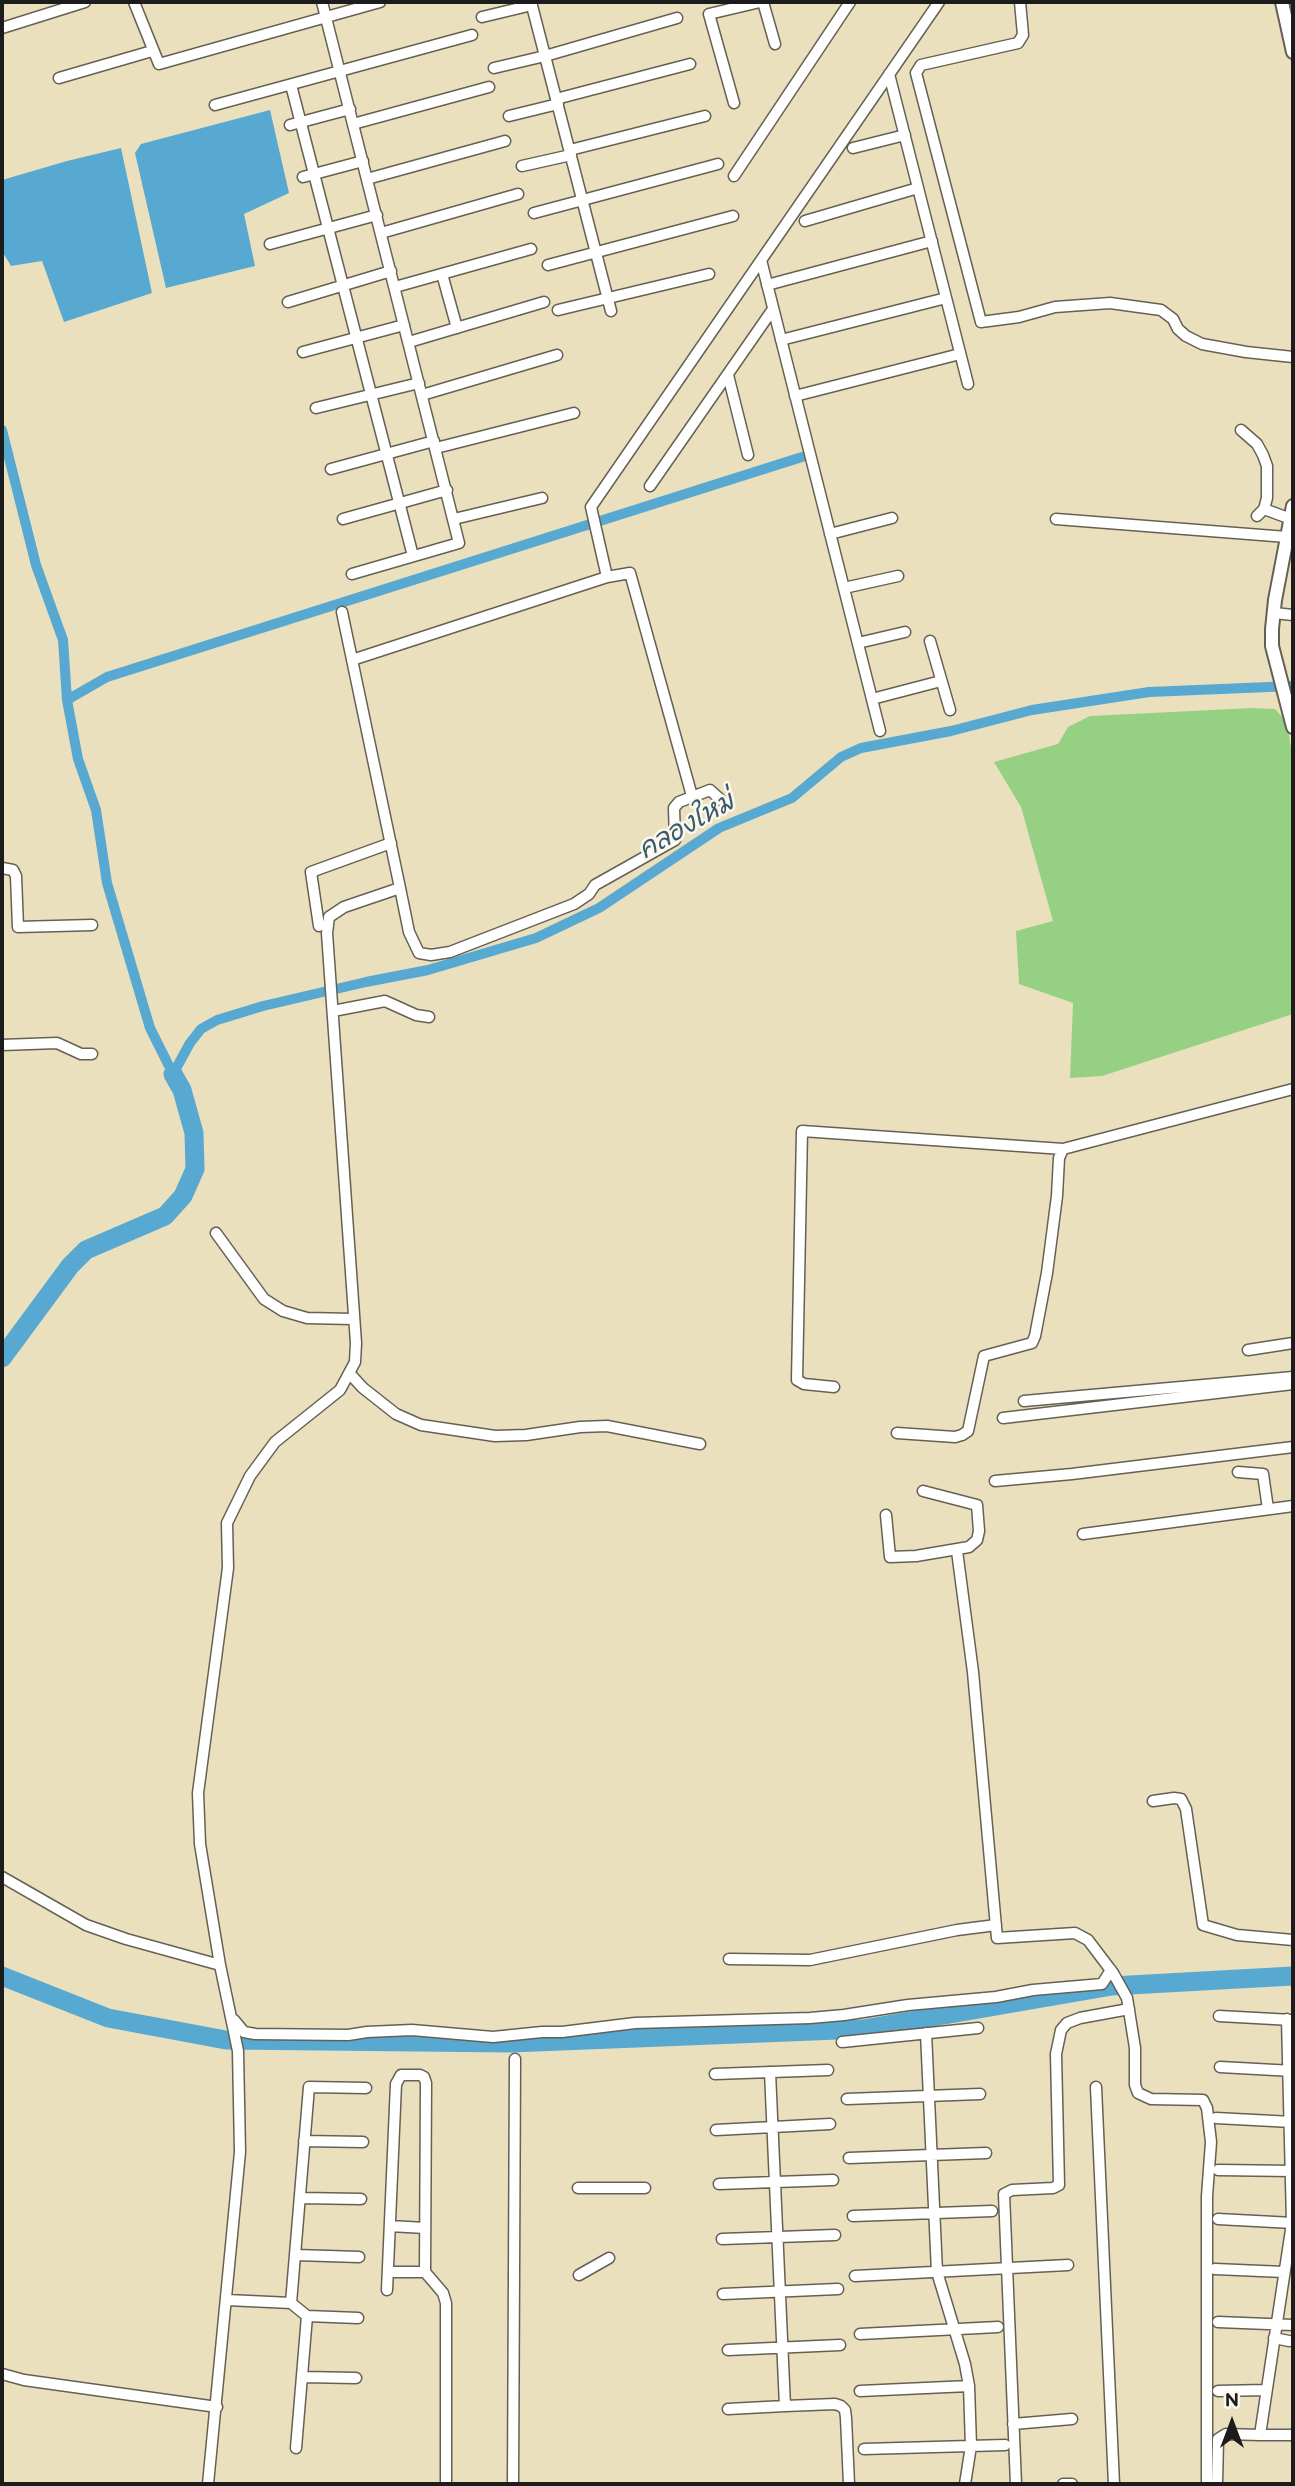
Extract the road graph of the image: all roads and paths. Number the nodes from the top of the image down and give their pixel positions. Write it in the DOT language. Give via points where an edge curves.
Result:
graph roads {
  1 [pos="85,2"];
  2 [pos="137,2"];
  3 [pos="322,2"];
  4 [pos="380,2"];
  5 [pos="762,2"];
  6 [pos="850,2"];
  7 [pos="939,2"];
  8 [pos="1020,2"];
  9 [pos="1282,2"];
  10 [pos="532,3"];
  11 [pos="326,17"];
  12 [pos="482,17"];
  13 [pos="677,18"];
  14 [pos="2,28"];
  15 [pos="472,35"];
  16 [pos="775,44"];
  17 [pos="152,51"];
  18 [pos="1293,52"];
  19 [pos="545,56"];
  20 [pos="690,64"];
  21 [pos="494,68"];
  22 [pos="340,71"];
  23 [pos="889,74"];
  24 [pos="59,78"];
  25 [pos="291,85"];
  26 [pos="489,88"];
  27 [pos="557,101"];
  28 [pos="733,103"];
  29 [pos="215,105"];
  30 [pos="349,109"];
  31 [pos="509,116"];
  32 [pos="705,116"];
  33 [pos="301,122"];
  34 [pos="353,124"];
  35 [pos="290,125"];
  36 [pos="905,135"];
  37 [pos="505,141"];
  38 [pos="853,148"];
  39 [pos="570,153"];
  40 [pos="363,161"];
  41 [pos="718,164"];
  42 [pos="522,166"];
  43 [pos="314,174"];
  44 [pos="734,176"];
  45 [pos="303,177"];
  46 [pos="368,179"];
  47 [pos="918,188"];
  48 [pos="518,194"];
  49 [pos="582,200"];
  50 [pos="534,213"];
  51 [pos="377,215"];
  52 [pos="733,216"];
  53 [pos="804,220"];
  54 [pos="328,228"];
  55 [pos="381,233"];
  56 [pos="932,242"];
  57 [pos="270,244"];
  58 [pos="531,249"];
  59 [pos="596,253"];
  60 [pos="761,260"];
  61 [pos="548,265"];
  62 [pos="391,271"];
  63 [pos="442,274"];
  64 [pos="709,274"];
  65 [pos="343,285"];
  66 [pos="767,285"];
  67 [pos="395,287"];
  68 [pos="946,298"];
  69 [pos="608,299"];
  70 [pos="288,302"];
  71 [pos="544,302"];
  72 [pos="774,309"];
  73 [pos="558,310"];
  74 [pos="611,311"];
  75 [pos="404,325"];
  76 [pos="457,328"];
  77 [pos="356,338"];
  78 [pos="781,340"];
  79 [pos="409,342"];
  80 [pos="303,352"];
  81 [pos="961,354"];
  82 [pos="557,355"];
  83 [pos="1293,357"];
  84 [pos="728,375"];
  85 [pos="419,383"];
  86 [pos="968,384"];
  87 [pos="371,395"];
  88 [pos="422,395"];
  89 [pos="795,396"];
  90 [pos="316,408"];
  91 [pos="573,414"];
  92 [pos="1241,430"];
  93 [pos="435,445"];
  94 [pos="387,454"];
  95 [pos="748,455"];
  96 [pos="331,469"];
  97 [pos="650,486"];
  98 [pos="447,491"];
  99 [pos="542,498"];
  100 [pos="399,504"];
  101 [pos="1292,513"];
  102 [pos="892,518"];
  103 [pos="343,519"];
  104 [pos="454,519"];
  105 [pos="1056,519"];
  106 [pos="830,534"];
  107 [pos="1287,537"];
  108 [pos="413,556"];
  109 [pos="352,574"];
  110 [pos="898,576"];
  111 [pos="607,577"];
  112 [pos="844,588"];
  113 [pos="342,612"];
  114 [pos="1274,613"];
  115 [pos="1293,615"];
  116 [pos="905,632"];
  117 [pos="930,641"];
  118 [pos="858,643"];
  119 [pos="352,660"];
  120 [pos="941,681"];
  121 [pos="872,699"];
  122 [pos="950,710"];
  123 [pos="1293,727"];
  124 [pos="880,731"];
  125 [pos="692,796"];
  126 [pos="721,800"];
  127 [pos="391,843"];
  128 [pos="2,868"];
  129 [pos="400,888"];
  130 [pos="92,925"];
  131 [pos="319,926"];
  132 [pos="332,1005"];
  133 [pos="429,1017"];
  134 [pos="2,1045"];
  135 [pos="92,1054"];
  136 [pos="1293,1089"];
  137 [pos="1063,1149"];
  138 [pos="216,1233"];
  139 [pos="353,1319"];
  140 [pos="1293,1343"];
  141 [pos="1248,1350"];
  142 [pos="348,1377"];
  143 [pos="1293,1377"];
  144 [pos="1293,1384"];
  145 [pos="834,1387"];
  146 [pos="1024,1401"];
  147 [pos="1003,1418"];
  148 [pos="897,1433"];
  149 [pos="700,1444"];
  150 [pos="1293,1447"];
  151 [pos="1238,1472"];
  152 [pos="995,1481"];
  153 [pos="923,1491"];
  154 [pos="1293,1506"];
  155 [pos="1268,1509"];
  156 [pos="886,1515"];
  157 [pos="1083,1534"];
  158 [pos="957,1551"];
  159 [pos="1153,1801"];
  160 [pos="2,1877"];
  161 [pos="996,1925"];
  162 [pos="1293,1940"];
  163 [pos="729,1959"];
  164 [pos="220,1965"];
  165 [pos="1112,1972"];
  166 [pos="1128,2004"];
  167 [pos="1219,2016"];
  168 [pos="1290,2020"];
  169 [pos="234,2022"];
  170 [pos="978,2028"];
  171 [pos="926,2033"];
  172 [pos="842,2042"];
  173 [pos="515,2059"];
  174 [pos="1220,2067"];
  175 [pos="828,2070"];
  176 [pos="1291,2071"];
  177 [pos="770,2072"];
  178 [pos="715,2074"];
  179 [pos="1096,2087"];
  180 [pos="366,2088"];
  181 [pos="980,2094"];
  182 [pos="929,2096"];
  183 [pos="847,2099"];
  184 [pos="1216,2118"];
  185 [pos="1291,2122"];
  186 [pos="830,2124"];
  187 [pos="773,2127"];
  188 [pos="716,2130"];
  189 [pos="304,2141"];
  190 [pos="363,2142"];
  191 [pos="986,2153"];
  192 [pos="932,2155"];
  193 [pos="849,2158"];
  194 [pos="1217,2170"];
  195 [pos="1292,2171"];
  196 [pos="833,2180"];
  197 [pos="775,2182"];
  198 [pos="719,2184"];
  199 [pos="578,2188"];
  200 [pos="645,2188"];
  201 [pos="300,2198"];
  202 [pos="361,2199"];
  203 [pos="992,2211"];
  204 [pos="935,2213"];
  205 [pos="853,2216"];
  206 [pos="1218,2219"];
  207 [pos="1292,2223"];
  208 [pos="390,2226"];
  209 [pos="425,2228"];
  210 [pos="835,2235"];
  211 [pos="778,2237"];
  212 [pos="722,2239"];
  213 [pos="296,2255"];
  214 [pos="359,2257"];
  215 [pos="609,2258"];
  216 [pos="1068,2265"];
  217 [pos="1006,2269"];
  218 [pos="1215,2269"];
  219 [pos="388,2272"];
  220 [pos="425,2272"];
  221 [pos="937,2272"];
  222 [pos="1284,2272"];
  223 [pos="579,2275"];
  224 [pos="855,2276"];
  225 [pos="838,2289"];
  226 [pos="387,2290"];
  227 [pos="780,2291"];
  228 [pos="723,2294"];
  229 [pos="227,2300"];
  230 [pos="291,2303"];
  231 [pos="307,2316"];
  232 [pos="358,2318"];
  233 [pos="1217,2322"];
  234 [pos="1277,2323"];
  235 [pos="1293,2325"];
  236 [pos="999,2327"];
  237 [pos="954,2328"];
  238 [pos="860,2334"];
  239 [pos="1274,2338"];
  240 [pos="1289,2341"];
  241 [pos="840,2345"];
  242 [pos="782,2348"];
  243 [pos="727,2350"];
  244 [pos="2,2374"];
  245 [pos="302,2377"];
  246 [pos="356,2378"];
  247 [pos="969,2386"];
  248 [pos="1266,2390"];
  249 [pos="860,2392"];
  250 [pos="1218,2392"];
  251 [pos="785,2406"];
  252 [pos="217,2407"];
  253 [pos="728,2409"];
  254 [pos="1072,2419"];
  255 [pos="1013,2424"];
  256 [pos="1260,2435"];
  257 [pos="1293,2435"];
  258 [pos="1005,2445"];
  259 [pos="971,2446"];
  260 [pos="296,2448"];
  261 [pos="864,2449"];
  262 [pos="208,2484"];
  263 [pos="446,2484"];
  264 [pos="513,2484"];
  265 [pos="849,2484"];
  266 [pos="965,2484"];
  267 [pos="1016,2484"];
  268 [pos="1063,2484"];
  269 [pos="1072,2484"];
  270 [pos="1114,2484"];
  271 [pos="1207,2484"];
  272 [pos="1217,2484"];
  1 -- 14 [label="street"];
  2 -- 17 [label="street"];
  3 -- 11 [label="street"];
  4 -- 11 [label="street"];
  5 -- 16 [label="street"];
  5 -- 28 [label="street" via="709,14"];
  6 -- 44 [label="street"];
  7 -- 23 [label="street"];
  8 -- 83 [label="street" via="1023,35 1018,43 921,65 916,73 981,322 1055,307 1124,304 1161,310 1186,337 1202,344"];
  9 -- 18 [label="street"];
  10 -- 12 [label="street"];
  10 -- 19 [label="street"];
  11 -- 17 [label="street" via="159,64"];
  11 -- 22 [label="street"];
  13 -- 19 [label="street"];
  15 -- 22 [label="street"];
  17 -- 24 [label="street"];
  19 -- 21 [label="street"];
  19 -- 27 [label="street"];
  20 -- 27 [label="street"];
  22 -- 25 [label="street"];
  22 -- 30 [label="street"];
  23 -- 36 [label="street"];
  23 -- 60 [label="street"];
  25 -- 29 [label="street"];
  25 -- 33 [label="street"];
  26 -- 34 [label="street"];
  27 -- 31 [label="street"];
  27 -- 39 [label="street"];
  30 -- 33 [label="street"];
  30 -- 34 [label="street"];
  32 -- 39 [label="street"];
  33 -- 35 [label="street"];
  33 -- 43 [label="street"];
  34 -- 40 [label="street"];
  36 -- 38 [label="street"];
  36 -- 47 [label="street"];
  37 -- 46 [label="street"];
  39 -- 42 [label="street"];
  39 -- 49 [label="street"];
  40 -- 43 [label="street"];
  40 -- 46 [label="street"];
  41 -- 49 [label="street"];
  43 -- 45 [label="street"];
  43 -- 54 [label="street"];
  46 -- 51 [label="street"];
  47 -- 53 [label="street"];
  47 -- 56 [label="street"];
  48 -- 55 [label="street"];
  49 -- 50 [label="street"];
  49 -- 59 [label="street"];
  51 -- 54 [label="street"];
  51 -- 55 [label="street"];
  52 -- 59 [label="street"];
  54 -- 57 [label="street"];
  54 -- 65 [label="street"];
  55 -- 62 [label="street"];
  56 -- 66 [label="street"];
  56 -- 68 [label="street"];
  58 -- 63 [label="street"];
  59 -- 61 [label="street"];
  59 -- 69 [label="street"];
  60 -- 66 [label="street"];
  60 -- 111 [label="street" via="591,507"];
  62 -- 65 [label="street"];
  62 -- 67 [label="street"];
  63 -- 67 [label="street"];
  63 -- 76 [label="street"];
  64 -- 69 [label="street"];
  65 -- 70 [label="street"];
  65 -- 77 [label="street"];
  66 -- 72 [label="street"];
  67 -- 75 [label="street"];
  68 -- 78 [label="street"];
  68 -- 81 [label="street"];
  69 -- 73 [label="street"];
  69 -- 74 [label="street"];
  71 -- 76 [label="street"];
  72 -- 78 [label="street"];
  72 -- 84 [label="street"];
  75 -- 77 [label="street"];
  75 -- 79 [label="street"];
  76 -- 79 [label="street"];
  77 -- 80 [label="street"];
  77 -- 87 [label="street"];
  78 -- 89 [label="street"];
  79 -- 85 [label="street"];
  81 -- 86 [label="street"];
  81 -- 89 [label="street"];
  82 -- 88 [label="street"];
  84 -- 95 [label="street"];
  84 -- 97 [label="street"];
  85 -- 87 [label="street"];
  85 -- 88 [label="street"];
  87 -- 90 [label="street"];
  87 -- 94 [label="street"];
  88 -- 93 [label="street"];
  89 -- 106 [label="street"];
  91 -- 93 [label="street"];
  92 -- 101 [label="street" via="1265,458 1267,498 1261,512"];
  93 -- 94 [label="street"];
  93 -- 98 [label="street"];
  94 -- 96 [label="street"];
  94 -- 100 [label="street"];
  98 -- 100 [label="street"];
  98 -- 104 [label="street"];
  99 -- 104 [label="street"];
  100 -- 103 [label="street"];
  100 -- 108 [label="street"];
  101 -- 107 [label="street"];
  102 -- 106 [label="street"];
  104 -- 108 [label="street" via="459,542"];
  105 -- 107 [label="street"];
  106 -- 112 [label="street"];
  107 -- 114 [label="street"];
  108 -- 109 [label="street"];
  110 -- 112 [label="street"];
  111 -- 119 [label="street"];
  111 -- 125 [label="street" via="631,573"];
  112 -- 118 [label="street"];
  113 -- 119 [label="street"];
  114 -- 115 [label="street"];
  114 -- 123 [label="street" via="1272,646"];
  116 -- 118 [label="street"];
  117 -- 120 [label="street"];
  118 -- 121 [label="street"];
  119 -- 127 [label="street"];
  120 -- 121 [label="street"];
  120 -- 122 [label="street"];
  121 -- 124 [label="street"];
  125 -- 126 [label="street" via="710,790"];
  125 -- 129 [label="street" via="674,808 675,840 595,885 574,904 450,952 419,953 409,932"];
  127 -- 129 [label="street"];
  127 -- 131 [label="street" via="311,873"];
  128 -- 130 [label="street" via="13,870 16,876 18,927"];
  129 -- 132 [label="street" via="344,907 329,917"];
  132 -- 133 [label="street" via="385,1001"];
  132 -- 139 [label="street"];
  134 -- 135 [label="street" via="57,1043"];
  136 -- 137 [label="street"];
  137 -- 145 [label="street" via="802,1131 797,1380"];
  137 -- 148 [label="street" via="1032,1342 984,1356 968,1431 954,1437"];
  138 -- 139 [label="street" via="264,1299 282,1311 307,1318"];
  139 -- 142 [label="street" via="356,1354"];
  140 -- 141 [label="street"];
  142 -- 149 [label="street" via="396,1414 421,1425 495,1436 607,1426"];
  142 -- 164 [label="street" via="340,1390 275,1442 250,1476 227,1523 228,1569 198,1793 200,1844"];
  143 -- 146 [label="street"];
  144 -- 147 [label="street"];
  150 -- 152 [label="street"];
  151 -- 155 [label="street" via="1263,1474"];
  153 -- 158 [label="street" via="977,1505 977,1540"];
  154 -- 155 [label="street"];
  155 -- 157 [label="street"];
  156 -- 158 [label="street" via="890,1557"];
  158 -- 161 [label="street"];
  159 -- 162 [label="street" via="1174,1798 1186,1809 1203,1925 1237,1935"];
  160 -- 164 [label="street" via="86,1925"];
  161 -- 163 [label="street" via="810,1960"];
  161 -- 165 [label="street" via="997,1938 1081,1934"];
  164 -- 169 [label="street"];
  165 -- 166 [label="street"];
  165 -- 169 [label="street" via="1102,1983 844,2015 635,2022 493,2038 412,2030 255,2034 244,2032"];
  166 -- 217 [label="street" via="1067,2023 1061,2030 1056,2054 1060,2180 1056,2188 1004,2194"];
  166 -- 271 [label="street" via="1138,2093 1151,2099 1203,2100 1207,2108 1211,2142"];
  167 -- 168 [label="street"];
  168 -- 176 [label="street"];
  169 -- 229 [label="street" via="240,2152"];
  170 -- 171 [label="street"];
  171 -- 172 [label="street"];
  171 -- 182 [label="street"];
  173 -- 264 [label="street"];
  174 -- 176 [label="street"];
  175 -- 177 [label="street"];
  176 -- 185 [label="street"];
  177 -- 178 [label="street"];
  177 -- 187 [label="street"];
  179 -- 270 [label="street"];
  180 -- 189 [label="street" via="309,2087"];
  181 -- 182 [label="street"];
  182 -- 183 [label="street"];
  182 -- 192 [label="street"];
  184 -- 185 [label="street"];
  185 -- 195 [label="street"];
  186 -- 187 [label="street"];
  187 -- 188 [label="street"];
  187 -- 197 [label="street"];
  189 -- 190 [label="street"];
  189 -- 201 [label="street"];
  191 -- 192 [label="street"];
  192 -- 193 [label="street"];
  192 -- 204 [label="street"];
  194 -- 195 [label="street"];
  195 -- 207 [label="street"];
  196 -- 197 [label="street"];
  197 -- 198 [label="street"];
  197 -- 211 [label="street"];
  199 -- 200 [label="street"];
  201 -- 202 [label="street"];
  201 -- 213 [label="street"];
  203 -- 204 [label="street"];
  204 -- 205 [label="street"];
  204 -- 221 [label="street"];
  206 -- 207 [label="street"];
  207 -- 222 [label="street"];
  208 -- 209 [label="street"];
  208 -- 209 [label="street" via="396,2084 401,2076 420,2075 426,2082"];
  208 -- 219 [label="street"];
  209 -- 220 [label="street"];
  210 -- 211 [label="street"];
  211 -- 212 [label="street"];
  211 -- 227 [label="street"];
  213 -- 214 [label="street"];
  213 -- 230 [label="street"];
  215 -- 223 [label="street"];
  216 -- 217 [label="street"];
  217 -- 221 [label="street"];
  217 -- 255 [label="street"];
  218 -- 222 [label="street"];
  219 -- 220 [label="street"];
  219 -- 226 [label="street"];
  220 -- 263 [label="street" via="446,2303"];
  221 -- 224 [label="street"];
  221 -- 237 [label="street"];
  222 -- 234 [label="street"];
  225 -- 227 [label="street"];
  227 -- 228 [label="street"];
  227 -- 242 [label="street"];
  229 -- 230 [label="street"];
  229 -- 252 [label="street"];
  230 -- 231 [label="street"];
  231 -- 232 [label="street"];
  231 -- 245 [label="street"];
  233 -- 234 [label="street"];
  234 -- 235 [label="street"];
  234 -- 239 [label="street"];
  236 -- 237 [label="street"];
  237 -- 238 [label="street"];
  237 -- 247 [label="street"];
  239 -- 240 [label="street"];
  239 -- 248 [label="street"];
  241 -- 242 [label="street"];
  242 -- 243 [label="street"];
  242 -- 251 [label="street"];
  244 -- 252 [label="street" via="24,2381"];
  245 -- 246 [label="street"];
  245 -- 260 [label="street"];
  247 -- 249 [label="street"];
  247 -- 259 [label="street"];
  248 -- 250 [label="street"];
  248 -- 256 [label="street"];
  251 -- 253 [label="street"];
  251 -- 265 [label="street" via="835,2404 845,2410"];
  252 -- 262 [label="street"];
  254 -- 255 [label="street"];
  255 -- 267 [label="street"];
  256 -- 257 [label="street"];
  256 -- 272 [label="street" via="1226,2434 1217,2439"];
  258 -- 259 [label="street"];
  259 -- 261 [label="street"];
  259 -- 266 [label="street"];
  268 -- 269 [label="street"];
}
